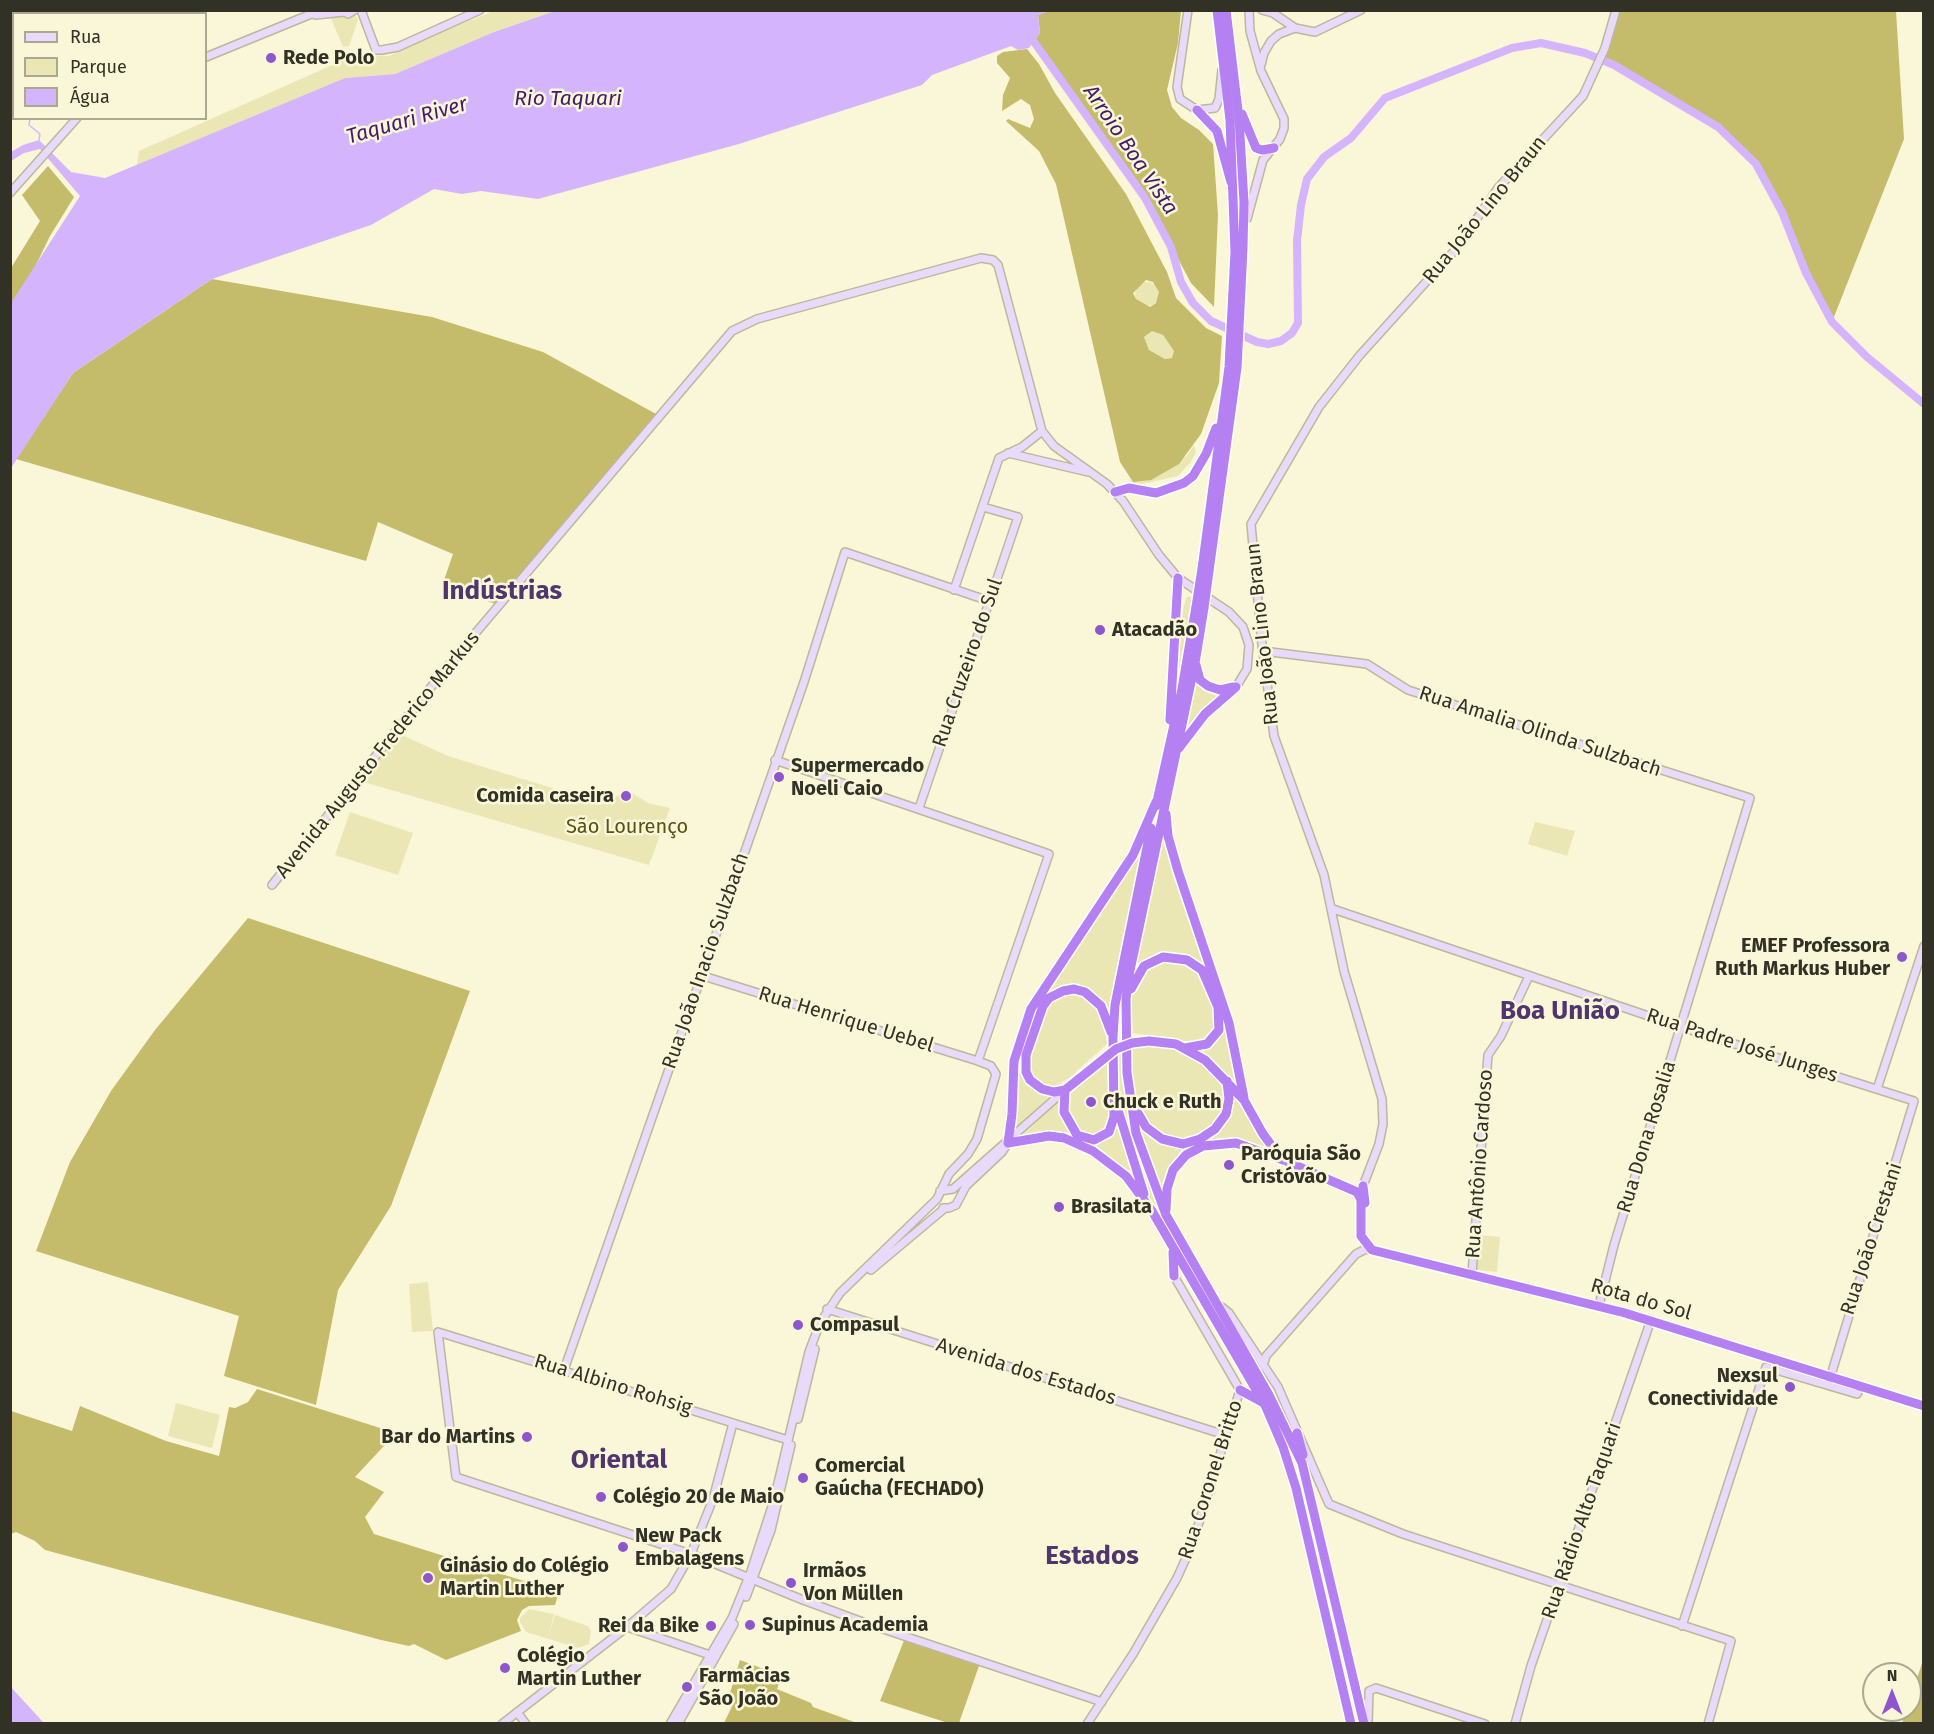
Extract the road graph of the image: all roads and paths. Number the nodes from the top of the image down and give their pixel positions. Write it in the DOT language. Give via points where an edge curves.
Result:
graph roads {
  1 [pos="321,10"];
  2 [pos="480,10"];
  3 [pos="1188,10"];
  4 [pos="1217,10"];
  5 [pos="1226,10"];
  6 [pos="1249,10"];
  7 [pos="1361,10"];
  8 [pos="1616,10"];
  9 [pos="344,11"];
  10 [pos="359,11"];
  11 [pos="1262,11"];
  12 [pos="309,16"];
  13 [pos="1276,16"];
  14 [pos="1250,20"];
  15 [pos="1295,28"];
  16 [pos="1279,34"];
  17 [pos="1252,36"];
  18 [pos="1271,40"];
  19 [pos="207,57"];
  20 [pos="1224,62"];
  21 [pos="1261,71"];
  22 [pos="1237,102"];
  23 [pos="1197,110"];
  24 [pos="75,120"];
  25 [pos="1274,148"];
  26 [pos="10,193"];
  27 [pos="1234,193"];
  28 [pos="1243,236"];
  29 [pos="1238,284"];
  30 [pos="1233,367"];
  31 [pos="1222,412"];
  32 [pos="1042,431"];
  33 [pos="1027,443"];
  34 [pos="1008,453"];
  35 [pos="1032,458"];
  36 [pos="1091,472"];
  37 [pos="1112,489"];
  38 [pos="983,507"];
  39 [pos="1205,570"];
  40 [pos="1178,579"];
  41 [pos="954,590"];
  42 [pos="989,601"];
  43 [pos="1200,607"];
  44 [pos="1168,631"];
  45 [pos="1176,646"];
  46 [pos="1263,651"];
  47 [pos="1195,663"];
  48 [pos="1236,687"];
  49 [pos="1170,741"];
  50 [pos="1176,753"];
  51 [pos="775,760"];
  52 [pos="1750,798"];
  53 [pos="1161,802"];
  54 [pos="919,808"];
  55 [pos="272,885"];
  56 [pos="1333,909"];
  57 [pos="1923,946"];
  58 [pos="700,975"];
  59 [pos="1529,976"];
  60 [pos="1126,999"];
  61 [pos="1681,1027"];
  62 [pos="1113,1037"];
  63 [pos="1185,1048"];
  64 [pos="978,1061"];
  65 [pos="1226,1079"];
  66 [pos="1877,1089"];
  67 [pos="1065,1090"];
  68 [pos="1131,1097"];
  69 [pos="1115,1099"];
  70 [pos="1244,1100"];
  71 [pos="1914,1101"];
  72 [pos="1008,1143"];
  73 [pos="1288,1162"];
  74 [pos="951,1173"];
  75 [pos="1317,1173"];
  76 [pos="952,1189"];
  77 [pos="940,1191"];
  78 [pos="1361,1191"];
  79 [pos="958,1198"];
  80 [pos="937,1199"];
  81 [pos="931,1206"];
  82 [pos="945,1208"];
  83 [pos="1152,1211"];
  84 [pos="1166,1215"];
  85 [pos="1361,1231"];
  86 [pos="1172,1247"];
  87 [pos="1372,1250"];
  88 [pos="1356,1254"];
  89 [pos="1473,1274"];
  90 [pos="1174,1276"];
  91 [pos="1215,1302"];
  92 [pos="1599,1305"];
  93 [pos="829,1310"];
  94 [pos="1651,1320"];
  95 [pos="1761,1355"];
  96 [pos="1261,1362"];
  97 [pos="1766,1367"];
  98 [pos="564,1370"];
  99 [pos="1829,1381"];
  100 [pos="1240,1390"];
  101 [pos="1265,1405"];
  102 [pos="1923,1406"];
  103 [pos="733,1422"];
  104 [pos="1297,1432"];
  105 [pos="1225,1435"];
  106 [pos="788,1440"];
  107 [pos="1302,1463"];
  108 [pos="692,1554"];
  109 [pos="751,1578"];
  110 [pos="1560,1586"];
  111 [pos="1682,1626"];
  112 [pos="627,1627"];
  113 [pos="713,1656"];
  114 [pos="1102,1702"];
  115 [pos="517,1712"];
  116 [pos="1367,1721"];
  117 [pos="502,1724"];
  118 [pos="526,1724"];
  119 [pos="670,1724"];
  120 [pos="678,1724"];
  121 [pos="1087,1724"];
  122 [pos="1350,1724"];
  123 [pos="1485,1724"];
  124 [pos="1515,1724"];
  125 [pos="1708,1724"];
  1 -- 12 [label="street"];
  2 -- 10 [label="street" via="398,47 376,50"];
  3 -- 23 [label="street" via="1177,87 1180,99"];
  4 -- 20 [label="highway"];
  5 -- 22 [label="highway"];
  6 -- 14 [label="street"];
  7 -- 15 [label="street" via="1320,32"];
  8 -- 46 [label="street, Rua João Lino Braun" via="1605,48 1583,96 1498,188 1455,250 1318,407 1251,524"];
  9 -- 10 [label="street"];
  9 -- 12 [label="street"];
  11 -- 13 [label="street"];
  11 -- 14 [label="street"];
  12 -- 19 [label="street"];
  13 -- 15 [label="street"];
  13 -- 16 [label="street"];
  14 -- 17 [label="street"];
  15 -- 16 [label="street"];
  16 -- 18 [label="street"];
  17 -- 18 [label="street" via="1261,42"];
  17 -- 21 [label="street"];
  18 -- 21 [label="street" via="1261,60"];
  20 -- 23 [label="street" via="1215,108"];
  20 -- 27 [label="highway"];
  21 -- 25 [label="street" via="1284,119"];
  22 -- 25 [label="highway" via="1252,142 1262,150"];
  22 -- 28 [label="highway"];
  23 -- 27 [label="highway" via="1217,131"];
  24 -- 26 [label="street"];
  25 -- 28 [label="street" via="1258,173"];
  27 -- 29 [label="highway"];
  28 -- 29 [label="highway"];
  29 -- 30 [label="highway"];
  30 -- 31 [label="highway"];
  30 -- 39 [label="highway"];
  31 -- 37 [label="highway" via="1206,454 1184,483 1156,493"];
  31 -- 39 [label="highway"];
  32 -- 33 [label="street"];
  32 -- 36 [label="street, Avenida Augusto Frederico Markus" via="1054,446"];
  32 -- 55 [label="street, Avenida Augusto Frederico Markus" via="998,265 986,258 757,319 735,329 701,364 456,656"];
  33 -- 34 [label="street"];
  33 -- 35 [label="street"];
  34 -- 35 [label="street"];
  34 -- 38 [label="street" via="999,458"];
  35 -- 36 [label="street"];
  36 -- 37 [label="street, Avenida Augusto Frederico Markus"];
  37 -- 40 [label="street, Avenida Augusto Frederico Markus"];
  38 -- 41 [label="street"];
  38 -- 42 [label="street, Rua Cruzeiro do Sul" via="1018,517"];
  39 -- 43 [label="highway, bridge"];
  40 -- 45 [label="highway"];
  40 -- 48 [label="street" via="1229,612 1243,627 1249,645 1247,669"];
  41 -- 42 [label="street"];
  41 -- 51 [label="street, Rua João Inacio Sulzbach" via="845,552"];
  42 -- 54 [label="street, Rua Cruzeiro do Sul"];
  43 -- 47 [label="highway"];
  43 -- 49 [label="highway"];
  44 -- 45 [label="highway"];
  45 -- 49 [label="highway"];
  46 -- 52 [label="street, Rua Amalia Olinda Sulzbach" via="1367,664 1408,690"];
  46 -- 56 [label="street, Rua João Lino Braun" via="1274,736 1315,845"];
  47 -- 48 [label="highway" via="1200,680 1208,686 1220,690"];
  47 -- 50 [label="highway"];
  48 -- 50 [label="highway" via="1205,714"];
  49 -- 53 [label="highway"];
  50 -- 53 [label="highway"];
  51 -- 54 [label="street"];
  51 -- 58 [label="street, Rua João Inacio Sulzbach"];
  52 -- 61 [label="street, Rua Dona Rosalia"];
  53 -- 60 [label="highway"];
  53 -- 62 [label="highway" via="1120,972"];
  53 -- 70 [label="highway" via="1168,836 1229,1023"];
  53 -- 72 [label="highway" via="1128,864 1031,1010 1014,1061"];
  54 -- 64 [label="street" via="1049,854"];
  56 -- 59 [label="street, Rua Padre José Junges"];
  56 -- 78 [label="street, Rua João Lino Braun" via="1344,971 1382,1099 1379,1144"];
  57 -- 66 [label="street"];
  58 -- 64 [label="street, Rua Henrique Uebel"];
  58 -- 98 [label="street, Rua João Inacio Sulzbach"];
  59 -- 61 [label="street, Rua Padre José Junges"];
  59 -- 89 [label="street, Rua Antônio Cardoso" via="1488,1055"];
  60 -- 63 [label="highway" via="1138,973 1154,960 1173,956 1196,965 1206,976 1221,1023 1212,1041"];
  60 -- 68 [label="highway"];
  61 -- 66 [label="street, Rua Padre José Junges"];
  61 -- 92 [label="street, Rua Dona Rosalia"];
  62 -- 67 [label="highway" via="1104,1012 1092,996 1074,989 1049,998 1029,1041 1026,1072 1042,1089"];
  62 -- 69 [label="highway"];
  63 -- 65 [label="highway"];
  63 -- 67 [label="highway, bridge" via="1166,1042 1132,1043 1116,1049"];
  64 -- 74 [label="street, Rua Henrique Uebel" via="992,1066 996,1074 976,1139"];
  65 -- 68 [label="highway" via="1229,1099 1222,1121 1208,1135 1191,1142 1170,1142 1154,1134 1143,1122"];
  65 -- 70 [label="highway"];
  66 -- 71 [label="street, Rua Padre José Junges"];
  67 -- 69 [label="highway" via="1066,1118 1077,1135 1088,1140 1109,1132"];
  67 -- 72 [label="street"];
  68 -- 84 [label="highway" via="1143,1157"];
  69 -- 83 [label="highway" via="1131,1158"];
  70 -- 73 [label="highway" via="1270,1145"];
  71 -- 99 [label="street, Rua João Crestani"];
  72 -- 76 [label="street"];
  72 -- 79 [label="street"];
  72 -- 83 [label="highway" via="1049,1136 1085,1147 1126,1176"];
  73 -- 75 [label="highway"];
  73 -- 84 [label="highway" via="1228,1142 1194,1150 1179,1162 1169,1178"];
  74 -- 76 [label="street"];
  74 -- 77 [label="street"];
  74 -- 81 [label="street" via="939,1184"];
  75 -- 78 [label="highway"];
  75 -- 78 [label="highway"];
  76 -- 77 [label="street"];
  76 -- 79 [label="street"];
  77 -- 80 [label="street"];
  78 -- 85 [label="highway"];
  79 -- 82 [label="street" via="953,1207"];
  80 -- 81 [label="street"];
  80 -- 82 [label="street"];
  81 -- 93 [label="street" via="852,1281"];
  82 -- 93 [label="street"];
  83 -- 86 [label="highway"];
  84 -- 91 [label="highway"];
  85 -- 87 [label="highway"];
  85 -- 88 [label="street"];
  86 -- 90 [label="highway"];
  86 -- 101 [label="highway"];
  87 -- 88 [label="street"];
  87 -- 89 [label="highway, Rota do Sol"];
  88 -- 96 [label="street"];
  89 -- 92 [label="highway, Rota do Sol"];
  90 -- 100 [label="street"];
  91 -- 96 [label="street" via="1229,1313"];
  91 -- 107 [label="highway" via="1269,1395"];
  92 -- 94 [label="highway, Rota do Sol"];
  93 -- 105 [label="street, Avenida dos Estados"];
  93 -- 106 [label="street" via="809,1352"];
  93 -- 109 [label="street" via="814,1353 779,1502"];
  94 -- 95 [label="highway, Rota do Sol"];
  94 -- 110 [label="street, Rua Rádio Alto Taquari"];
  95 -- 97 [label="street"];
  95 -- 99 [label="highway, Rota do Sol"];
  96 -- 104 [label="street" via="1290,1410"];
  97 -- 99 [label="street"];
  97 -- 111 [label="street"];
  98 -- 103 [label="street, Rua Albino Rohsig"];
  98 -- 108 [label="street, Rua Albino Rohsig" via="438,1332 456,1477"];
  99 -- 102 [label="highway, Rota do Sol" via="1862,1386"];
  100 -- 101 [label="highway"];
  100 -- 105 [label="street, Rua Coronel Britto"];
  101 -- 122 [label="highway" via="1293,1477"];
  103 -- 106 [label="street, Rua Albino Rohsig"];
  103 -- 108 [label="street" via="713,1499"];
  104 -- 107 [label="highway"];
  104 -- 110 [label="street" via="1329,1503 1403,1534"];
  105 -- 114 [label="street, Rua Coronel Britto" via="1195,1538 1177,1578"];
  106 -- 109 [label="street"];
  107 -- 116 [label="highway"];
  108 -- 109 [label="street"];
  108 -- 112 [label="street" via="671,1588"];
  109 -- 113 [label="street" via="736,1620"];
  109 -- 114 [label="street" via="871,1625"];
  110 -- 111 [label="street"];
  110 -- 124 [label="street, Rua Rádio Alto Taquari"];
  111 -- 125 [label="street" via="1731,1641"];
  112 -- 113 [label="street"];
  112 -- 115 [label="street"];
  113 -- 119 [label="street"];
  113 -- 120 [label="street"];
  114 -- 121 [label="street, Rua Coronel Britto"];
  115 -- 117 [label="street"];
  115 -- 118 [label="street"];
  116 -- 123 [label="street" via="1369,1691 1376,1688"];
}
